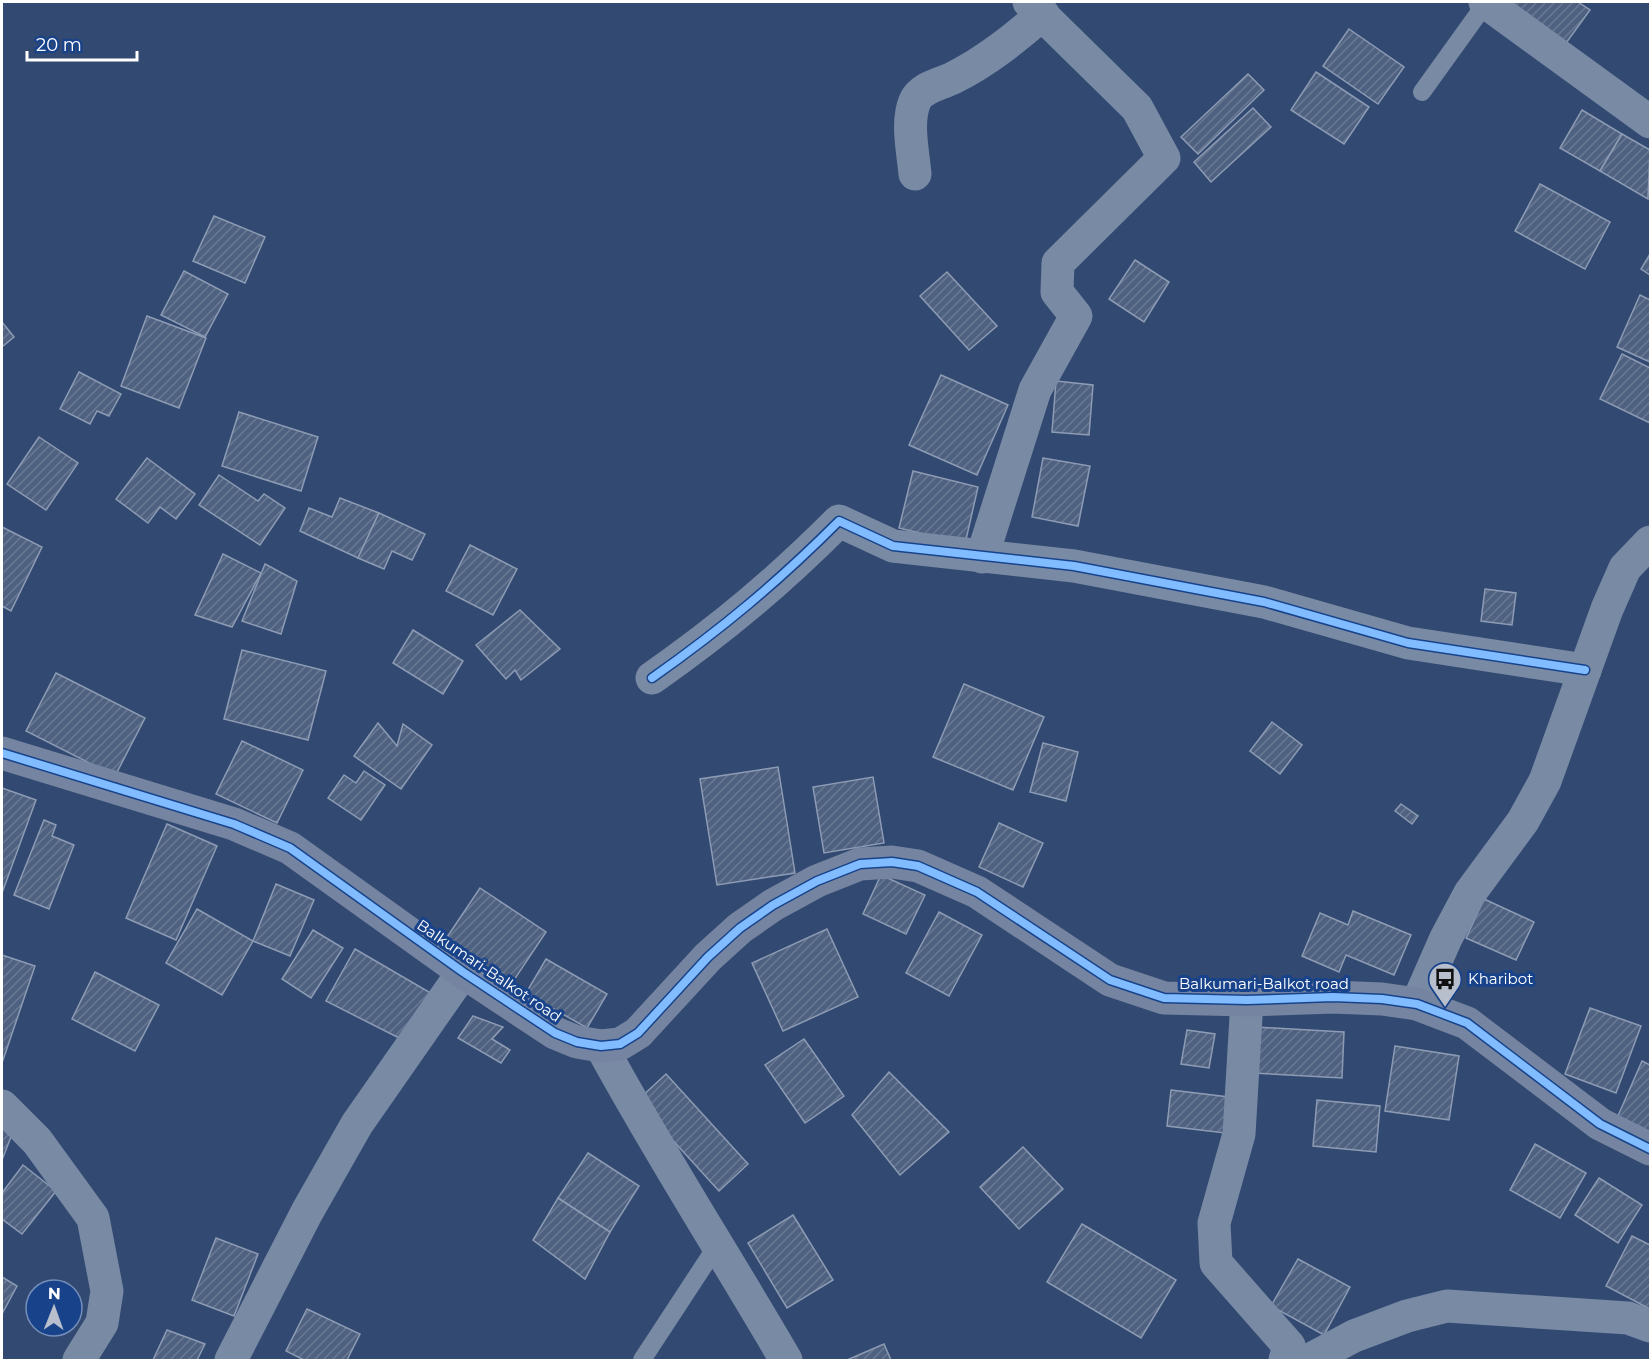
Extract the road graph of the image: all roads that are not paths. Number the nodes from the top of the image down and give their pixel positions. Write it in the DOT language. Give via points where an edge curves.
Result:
graph roads {
  1 [pos="1485,2"];
  2 [pos="1036,8"];
  3 [pos="1422,92"];
  4 [pos="1650,122"];
  5 [pos="915,174"];
  6 [pos="1650,542"];
  7 [pos="982,557"];
  8 [pos="1585,670"];
  9 [pos="652,678"];
  10 [pos="2,753"];
  11 [pos="463,972"];
  12 [pos="1246,1000"];
  13 [pos="1417,1004"];
  14 [pos="602,1046"];
  15 [pos="2,1106"];
  16 [pos="1650,1149"];
  17 [pos="718,1244"];
  18 [pos="1650,1326"];
  19 [pos="79,1360"];
  20 [pos="231,1360"];
  21 [pos="642,1360"];
  22 [pos="786,1360"];
  23 [pos="1285,1360"];
  24 [pos="1309,1360"];
  1 -- 3 [label="lane"];
  1 -- 4 [label="street"];
  2 -- 5 [label="street" via="1004,48 926,89 916,99 911,116"];
  2 -- 7 [label="street" via="1137,108 1164,158 1059,263 1057,292 1076,316 1035,390"];
  6 -- 8 [label="street" via="1625,568"];
  7 -- 8 [label="street" via="1074,566 1141,578 1264,602 1408,643"];
  7 -- 9 [label="street" via="893,546 839,521 788,573 723,628"];
  8 -- 13 [label="street" via="1545,781 1523,821 1470,893"];
  10 -- 11 [label="street, Balkumari-Balkot road" via="234,824 290,849"];
  11 -- 14 [label="street, Balkumari-Balkot road" via="555,1033"];
  11 -- 20 [label="street" via="357,1124"];
  12 -- 13 [label="street, Balkumari-Balkot road" via="1333,996"];
  12 -- 14 [label="street, Balkumari-Balkot road" via="1164,998 1110,980 977,892 918,866 892,862 860,864 808,886 740,928 638,1033 620,1044"];
  12 -- 23 [label="street" via="1239,1134 1214,1223 1216,1263 1289,1346"];
  13 -- 16 [label="street, Balkumari-Balkot road" via="1467,1023 1600,1124"];
  14 -- 17 [label="street" via="666,1163"];
  15 -- 19 [label="street" via="37,1141 93,1218 107,1291 102,1323"];
  17 -- 21 [label="lane"];
  17 -- 22 [label="street"];
  18 -- 24 [label="street" via="1628,1318 1448,1306 1354,1336"];
}
